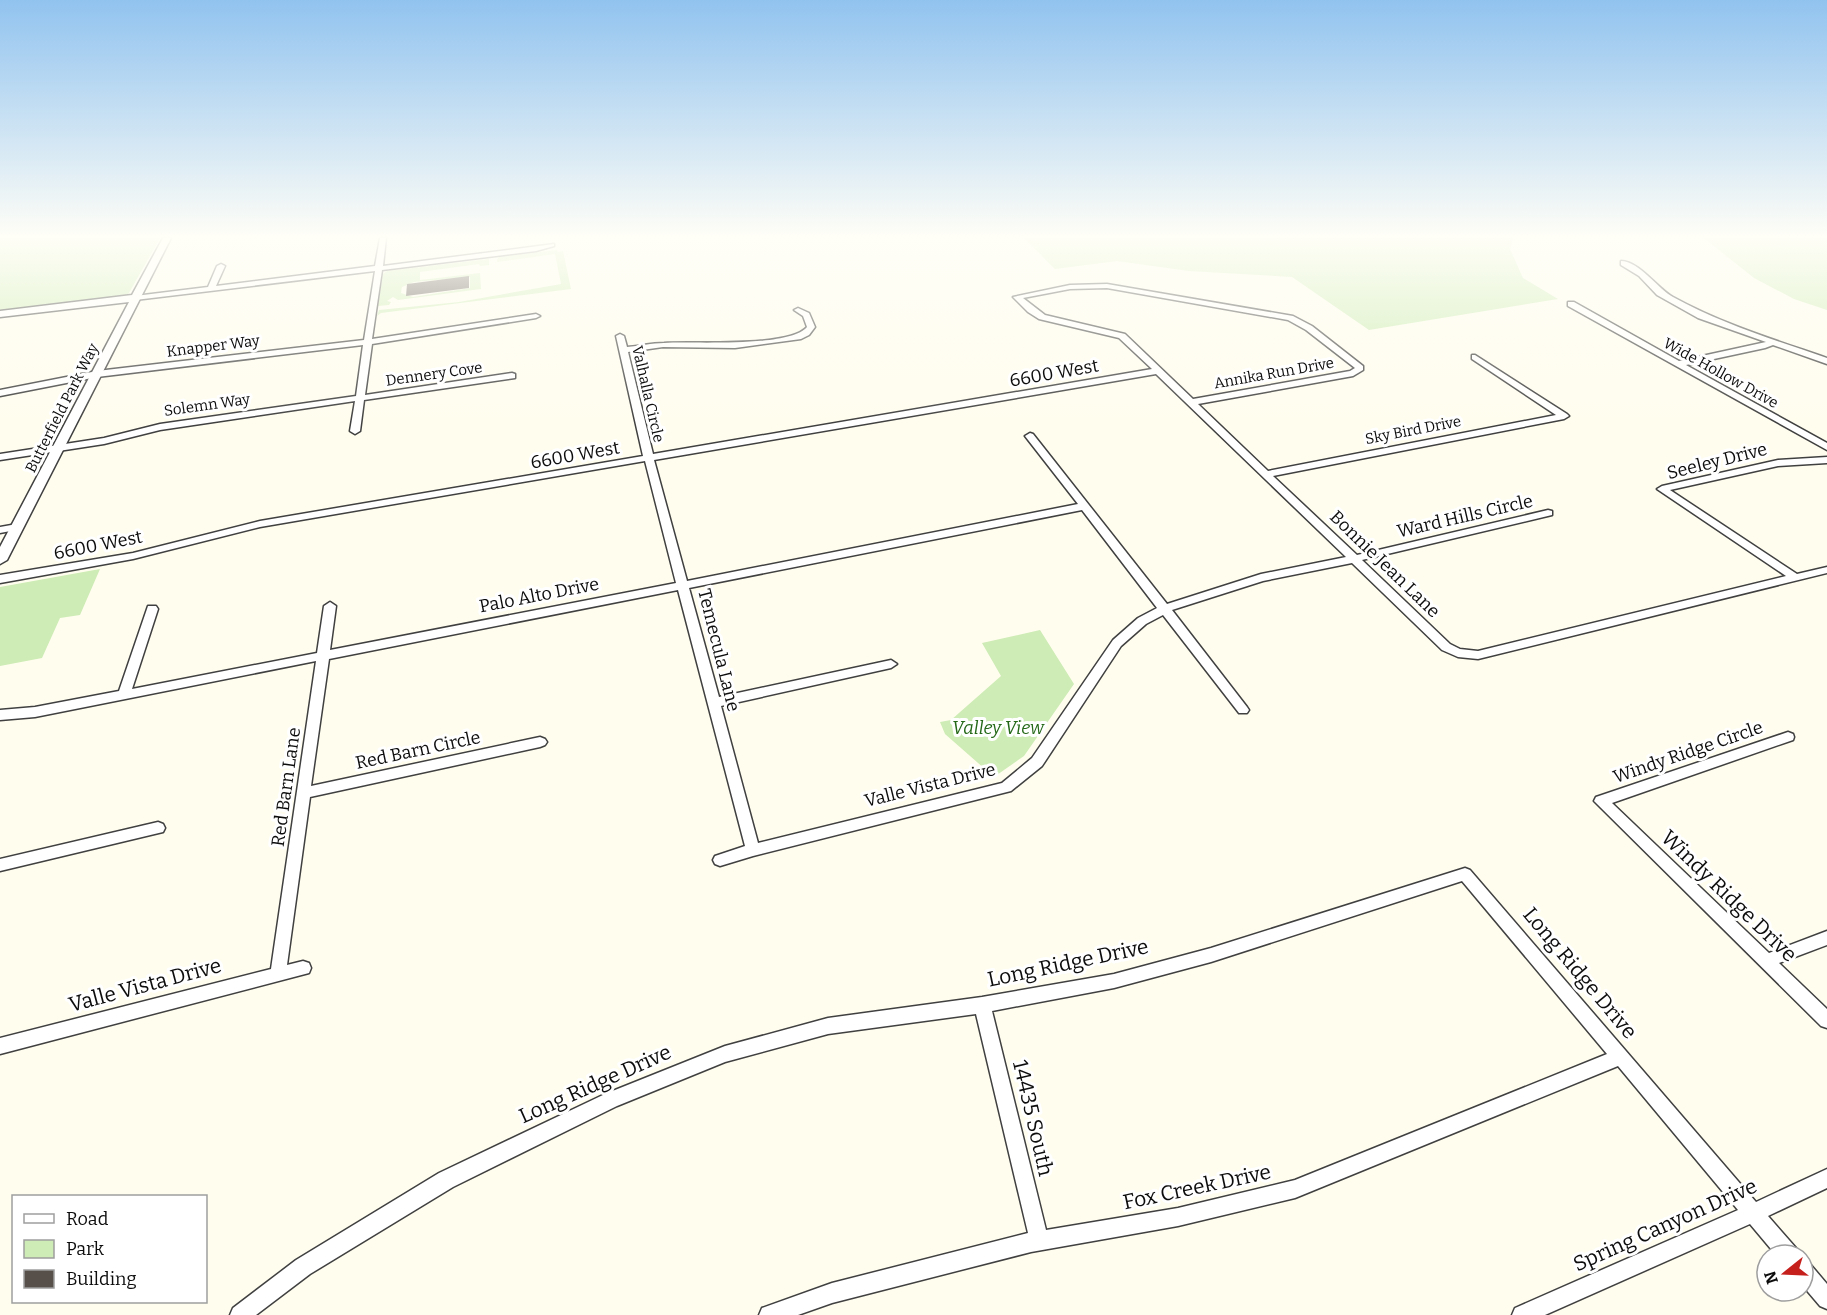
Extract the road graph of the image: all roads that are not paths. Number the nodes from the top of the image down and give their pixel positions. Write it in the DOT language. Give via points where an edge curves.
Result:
graph roads {
  1 [pos="123,299"];
  2 [pos="134,299"];
  3 [pos="374,299"];
  4 [pos="1019,299"];
  5 [pos="1180,299"];
  6 [pos="1671,299"];
  7 [pos="1571,304"];
  8 [pos="798,310"];
  9 [pos="0,314"];
  10 [pos="536,316"];
  11 [pos="620,336"];
  12 [pos="1774,341"];
  13 [pos="368,343"];
  14 [pos="624,350"];
  15 [pos="1475,357"];
  16 [pos="1827,361"];
  17 [pos="1677,364"];
  18 [pos="1158,371"];
  19 [pos="97,374"];
  20 [pos="512,376"];
  21 [pos="0,393"];
  22 [pos="360,398"];
  23 [pos="1192,402"];
  24 [pos="355,431"];
  25 [pos="1030,436"];
  26 [pos="1827,447"];
  27 [pos="59,448"];
  28 [pos="0,457"];
  29 [pos="650,459"];
  30 [pos="1827,460"];
  31 [pos="1268,474"];
  32 [pos="1085,506"];
  33 [pos="1548,513"];
  34 [pos="17,527"];
  35 [pos="0,530"];
  36 [pos="1354,559"];
  37 [pos="0,560"];
  38 [pos="1827,570"];
  39 [pos="1796,578"];
  40 [pos="0,579"];
  41 [pos="685,584"];
  42 [pos="330,606"];
  43 [pos="1166,608"];
  44 [pos="152,609"];
  45 [pos="323,656"];
  46 [pos="891,664"];
  47 [pos="124,695"];
  48 [pos="714,703"];
  49 [pos="1243,710"];
  50 [pos="0,715"];
  51 [pos="1788,737"];
  52 [pos="540,742"];
  53 [pos="304,793"];
  54 [pos="1601,801"];
  55 [pos="159,828"];
  56 [pos="753,850"];
  57 [pos="720,860"];
  58 [pos="0,865"];
  59 [pos="1827,938"];
  60 [pos="1766,961"];
  61 [pos="303,968"];
  62 [pos="279,974"];
  63 [pos="982,1005"];
  64 [pos="1827,1020"];
  65 [pos="0,1046"];
  66 [pos="1620,1057"];
  67 [pos="1827,1178"];
  68 [pos="1753,1213"];
  69 [pos="1039,1240"];
  70 [pos="1779,1243"];
  71 [pos="1815,1285"];
  72 [pos="1827,1299"];
  73 [pos="240,1315"];
  74 [pos="769,1315"];
  75 [pos="1522,1315"];
  1 -- 9 [label="street"];
  2 -- 19 [label="street, Butterfield Park Way"];
  3 -- 13 [label="street"];
  4 -- 18 [label="street, Bonnie Jean Lane" via="1042,317 1122,336"];
  5 -- 23 [label="street, Annika Run Drive" via="1290,318 1360,368 1353,373"];
  6 -- 12 [label="street" via="1701,316"];
  7 -- 17 [label="street, Wide Hollow Drive"];
  8 -- 14 [label="street" via="806,315 811,327 793,338 723,348 670,344"];
  10 -- 13 [label="street, Knapper Way"];
  11 -- 14 [label="street, Valhalla Circle"];
  12 -- 16 [label="street"];
  12 -- 17 [label="street"];
  13 -- 19 [label="street, Knapper Way"];
  13 -- 22 [label="street"];
  14 -- 29 [label="street, Valhalla Circle"];
  15 -- 31 [label="street, Sky Bird Drive" via="1564,416"];
  17 -- 26 [label="street, Wide Hollow Drive"];
  18 -- 23 [label="street, Bonnie Jean Lane"];
  18 -- 29 [label="street, 6600 West"];
  19 -- 21 [label="street, Knapper Way"];
  19 -- 27 [label="street, Butterfield Park Way"];
  20 -- 22 [label="street, Dennery Cove"];
  22 -- 24 [label="street"];
  22 -- 27 [label="street, Solemn Way" via="160,427"];
  23 -- 31 [label="street, Bonnie Jean Lane"];
  25 -- 32 [label="street"];
  27 -- 28 [label="street, Solemn Way"];
  27 -- 34 [label="street, Butterfield Park Way"];
  29 -- 40 [label="street, 6600 West" via="260,524 133,556"];
  29 -- 41 [label="street, Temecula Lane"];
  30 -- 39 [label="street, Seeley Drive" via="1778,463 1662,489"];
  31 -- 36 [label="street, Bonnie Jean Lane"];
  32 -- 41 [label="street, Palo Alto Drive"];
  32 -- 43 [label="street"];
  33 -- 36 [label="street, Ward Hills Circle"];
  34 -- 35 [label="street"];
  34 -- 37 [label="street, Butterfield Park Way"];
  36 -- 39 [label="street, Bonnie Jean Lane" via="1446,647 1469,655"];
  36 -- 43 [label="street, Valle Vista Drive" via="1261,578"];
  38 -- 39 [label="street, Bonnie Jean Lane"];
  41 -- 45 [label="street, Palo Alto Drive"];
  41 -- 48 [label="street, Temecula Lane"];
  42 -- 45 [label="street, Red Barn Lane"];
  43 -- 49 [label="street"];
  43 -- 56 [label="street, Valle Vista Drive" via="1142,621 1117,643 1037,762 1006,787"];
  44 -- 47 [label="street"];
  45 -- 47 [label="street, Palo Alto Drive"];
  45 -- 53 [label="street, Red Barn Lane"];
  46 -- 48 [label="street"];
  47 -- 50 [label="street, Palo Alto Drive"];
  48 -- 56 [label="street, Temecula Lane"];
  51 -- 54 [label="street, Windy Ridge Circle"];
  52 -- 53 [label="street, Red Barn Circle"];
  53 -- 62 [label="street, Red Barn Lane"];
  54 -- 60 [label="street, Windy Ridge Drive"];
  55 -- 58 [label="street"];
  56 -- 57 [label="street, Valle Vista Drive"];
  59 -- 60 [label="street"];
  60 -- 64 [label="street, Windy Ridge Drive"];
  61 -- 62 [label="street, Valle Vista Drive"];
  62 -- 65 [label="street, Valle Vista Drive"];
  63 -- 66 [label="street, Long Ridge Drive" via="1114,981 1211,955 1465,874"];
  63 -- 69 [label="street, 14435 South"];
  63 -- 73 [label="street, Long Ridge Drive" via="828,1026 724,1054 611,1100 446,1180 303,1267"];
  66 -- 68 [label="street, Long Ridge Drive"];
  66 -- 69 [label="street, Fox Creek Drive" via="1295,1189 1178,1218"];
  67 -- 68 [label="street, Spring Canyon Drive"];
  68 -- 70 [label="street, Long Ridge Drive"];
  68 -- 75 [label="street, Spring Canyon Drive"];
  69 -- 74 [label="street, Fox Creek Drive" via="832,1293"];
  71 -- 72 [label="street"];
}
